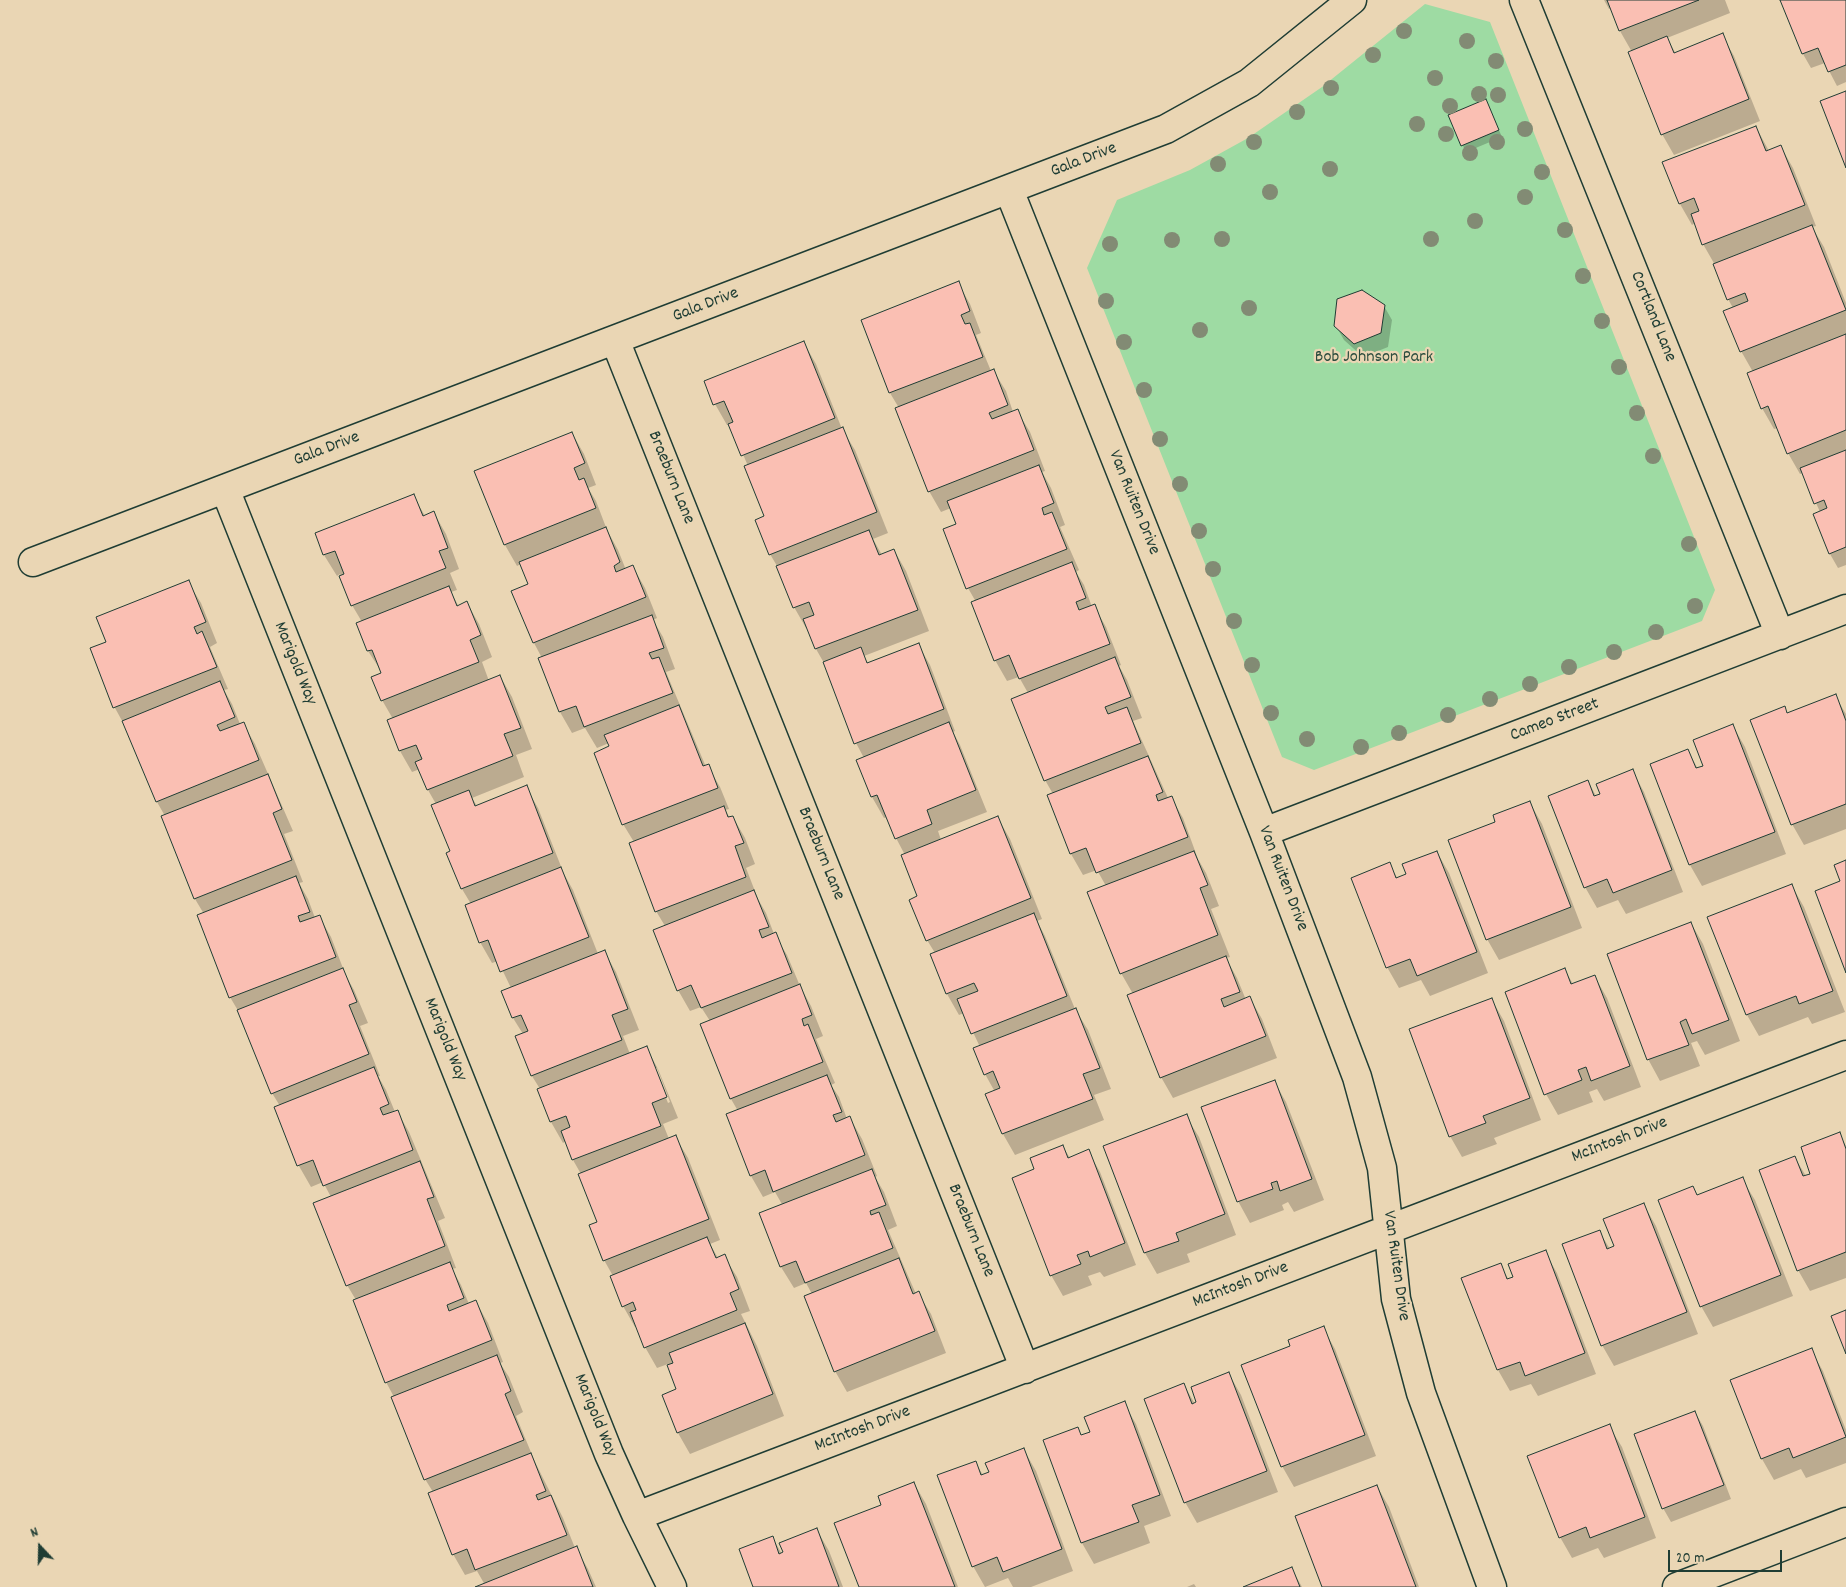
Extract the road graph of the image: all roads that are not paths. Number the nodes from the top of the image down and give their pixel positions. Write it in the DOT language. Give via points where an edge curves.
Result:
graph roads {
  1 [pos="1352,0"];
  2 [pos="1524,0"];
  3 [pos="1009,190"];
  4 [pos="615,340"];
  5 [pos="225,489"];
  6 [pos="33,562"];
  7 [pos="1846,609"];
  8 [pos="1780,635"];
  9 [pos="1264,832"];
  10 [pos="1846,1055"];
  11 [pos="1389,1229"];
  12 [pos="1025,1369"];
  13 [pos="637,1516"];
  14 [pos="1846,1522"];
  15 [pos="672,1587"];
  16 [pos="1492,1587"];
  17 [pos="1677,1587"];
  1 -- 3 [label="street, Gala Drive" via="1249,83 1174,125"];
  2 -- 8 [label="street, Cortland Lane"];
  3 -- 4 [label="street, Gala Drive"];
  3 -- 9 [label="street, Van Ruiten Drive"];
  4 -- 5 [label="street, Gala Drive"];
  4 -- 12 [label="street, Braeburn Lane"];
  5 -- 6 [label="street, Gala Drive"];
  5 -- 13 [label="street, Marigold Way" via="609,1454"];
  7 -- 8 [label="street, Cameo Street"];
  8 -- 9 [label="street, Cameo Street"];
  9 -- 11 [label="street, Van Ruiten Drive" via="1357,1077 1382,1168"];
  10 -- 11 [label="street, McIntosh Drive"];
  11 -- 12 [label="street, McIntosh Drive"];
  11 -- 16 [label="street, Van Ruiten Drive" via="1396,1299 1421,1393"];
  12 -- 13 [label="street, McIntosh Drive"];
  13 -- 15 [label="street, Marigold Way"];
  14 -- 17 [label="street"];
}
